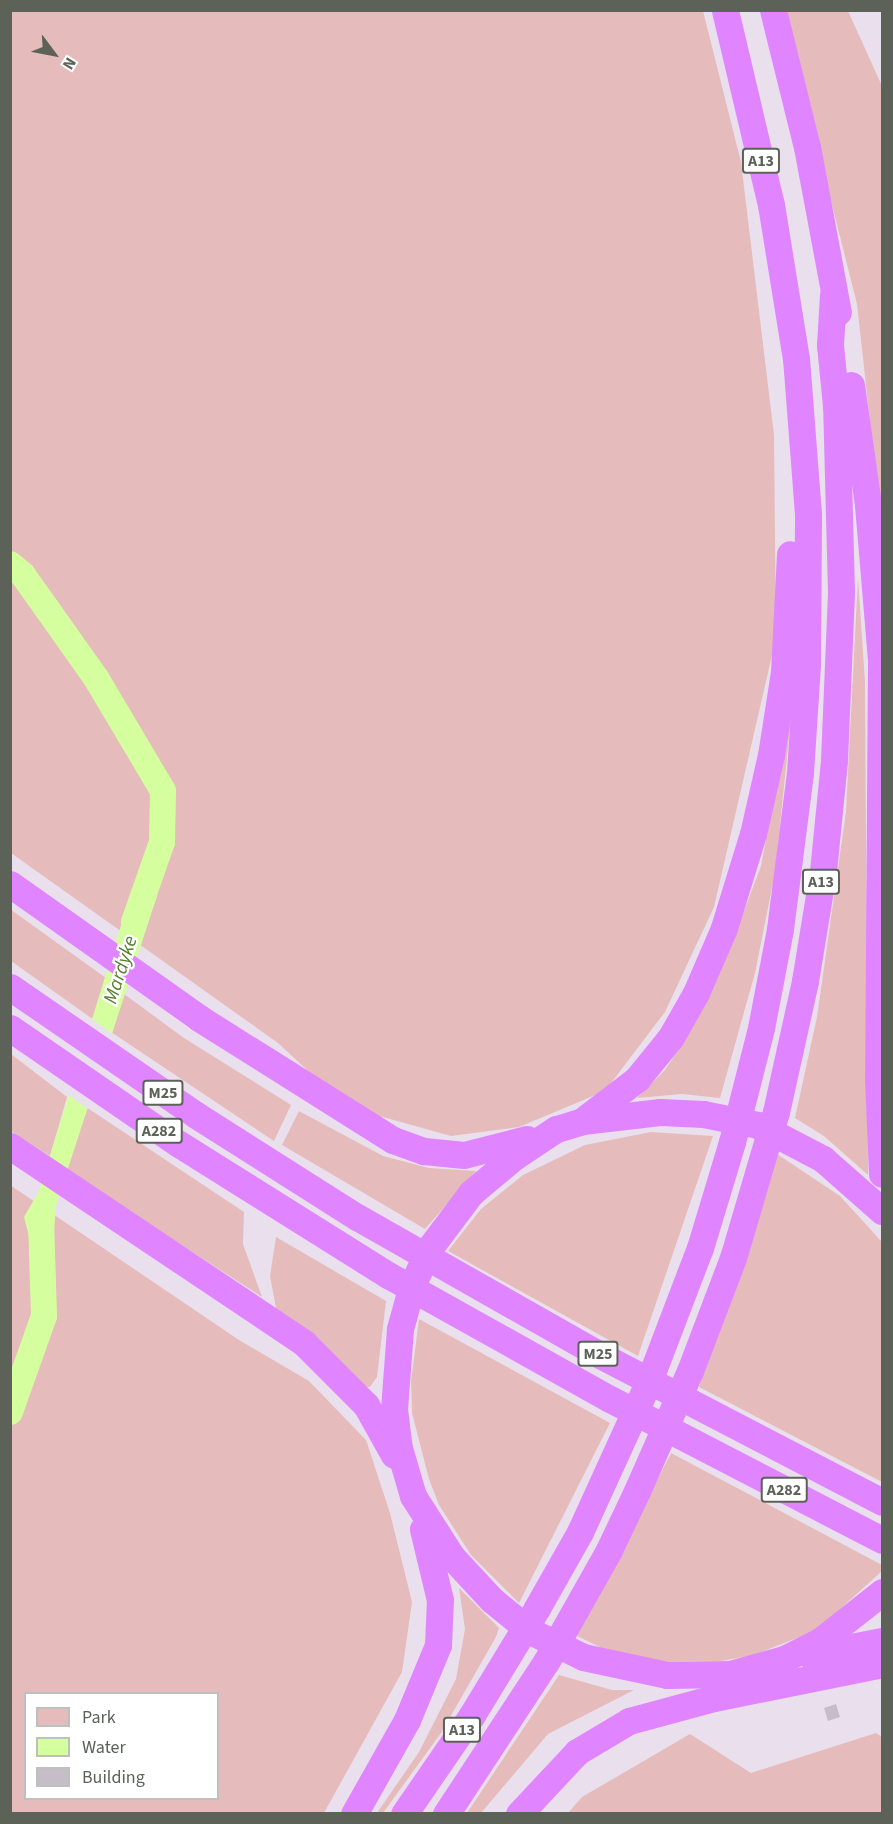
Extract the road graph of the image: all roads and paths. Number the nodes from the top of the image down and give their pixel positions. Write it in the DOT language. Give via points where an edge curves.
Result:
graph roads {
  1 [pos="725,10"];
  2 [pos="773,10"];
  3 [pos="833,295"];
  4 [pos="788,313"];
  5 [pos="10,884"];
  6 [pos="882,934"];
  7 [pos="882,940"];
  8 [pos="10,987"];
  9 [pos="10,1028"];
  10 [pos="582,1121"];
  11 [pos="556,1130"];
  12 [pos="10,1146"];
  13 [pos="882,1174"];
  14 [pos="882,1211"];
  15 [pos="411,1491"];
  16 [pos="882,1502"];
  17 [pos="882,1540"];
  18 [pos="882,1592"];
  19 [pos="882,1641"];
  20 [pos="882,1664"];
  21 [pos="758,1666"];
  22 [pos="730,1674"];
  23 [pos="354,1814"];
  24 [pos="404,1814"];
  25 [pos="446,1814"];
  26 [pos="498,1814"];
  27 [pos="519,1814"];
  1 -- 4 [label="highway, A13" via="769,194"];
  2 -- 3 [label="highway, A13" via="807,147"];
  3 -- 6 [label="highway" via="846,341 868,505 881,659"];
  3 -- 25 [label="highway, A13" via="830,345 836,406 841,592 834,760 823,871 805,981 776,1112 705,1333 637,1491 546,1662"];
  4 -- 10 [label="highway" via="784,341 790,519 784,672 753,834 724,928 682,1019 637,1079"];
  4 -- 24 [label="highway, A13" via="796,359 808,514 807,664 789,871 761,1028 743,1101 675,1316 607,1476 516,1644"];
  5 -- 11 [label="highway" via="199,1018 393,1140 424,1151 464,1155"];
  6 -- 7 [label="highway"];
  6 -- 13 [label="highway" via="878,1079"];
  8 -- 16 [label="highway, M25" via="152,1086 319,1194 566,1337"];
  9 -- 17 [label="highway, A282" via="153,1127 310,1228 576,1381"];
  10 -- 11 [label="highway"];
  10 -- 14 [label="highway" via="680,1112 758,1125 823,1159"];
  11 -- 15 [label="highway" via="480,1185 437,1237 420,1266 404,1311 394,1370 394,1409"];
  12 -- 15 [label="highway" via="283,1326 335,1371 366,1405"];
  15 -- 22 [label="highway" via="452,1557 492,1600 530,1630 583,1656 634,1671 667,1676"];
  15 -- 23 [label="highway" via="438,1583 438,1645 407,1720"];
  18 -- 21 [label="highway" via="820,1641"];
  19 -- 21 [label="highway"];
  20 -- 27 [label="highway" via="714,1698 629,1721 577,1752"];
  21 -- 22 [label="highway"];
  22 -- 26 [label="highway" via="633,1701 580,1727 547,1755"];
}
